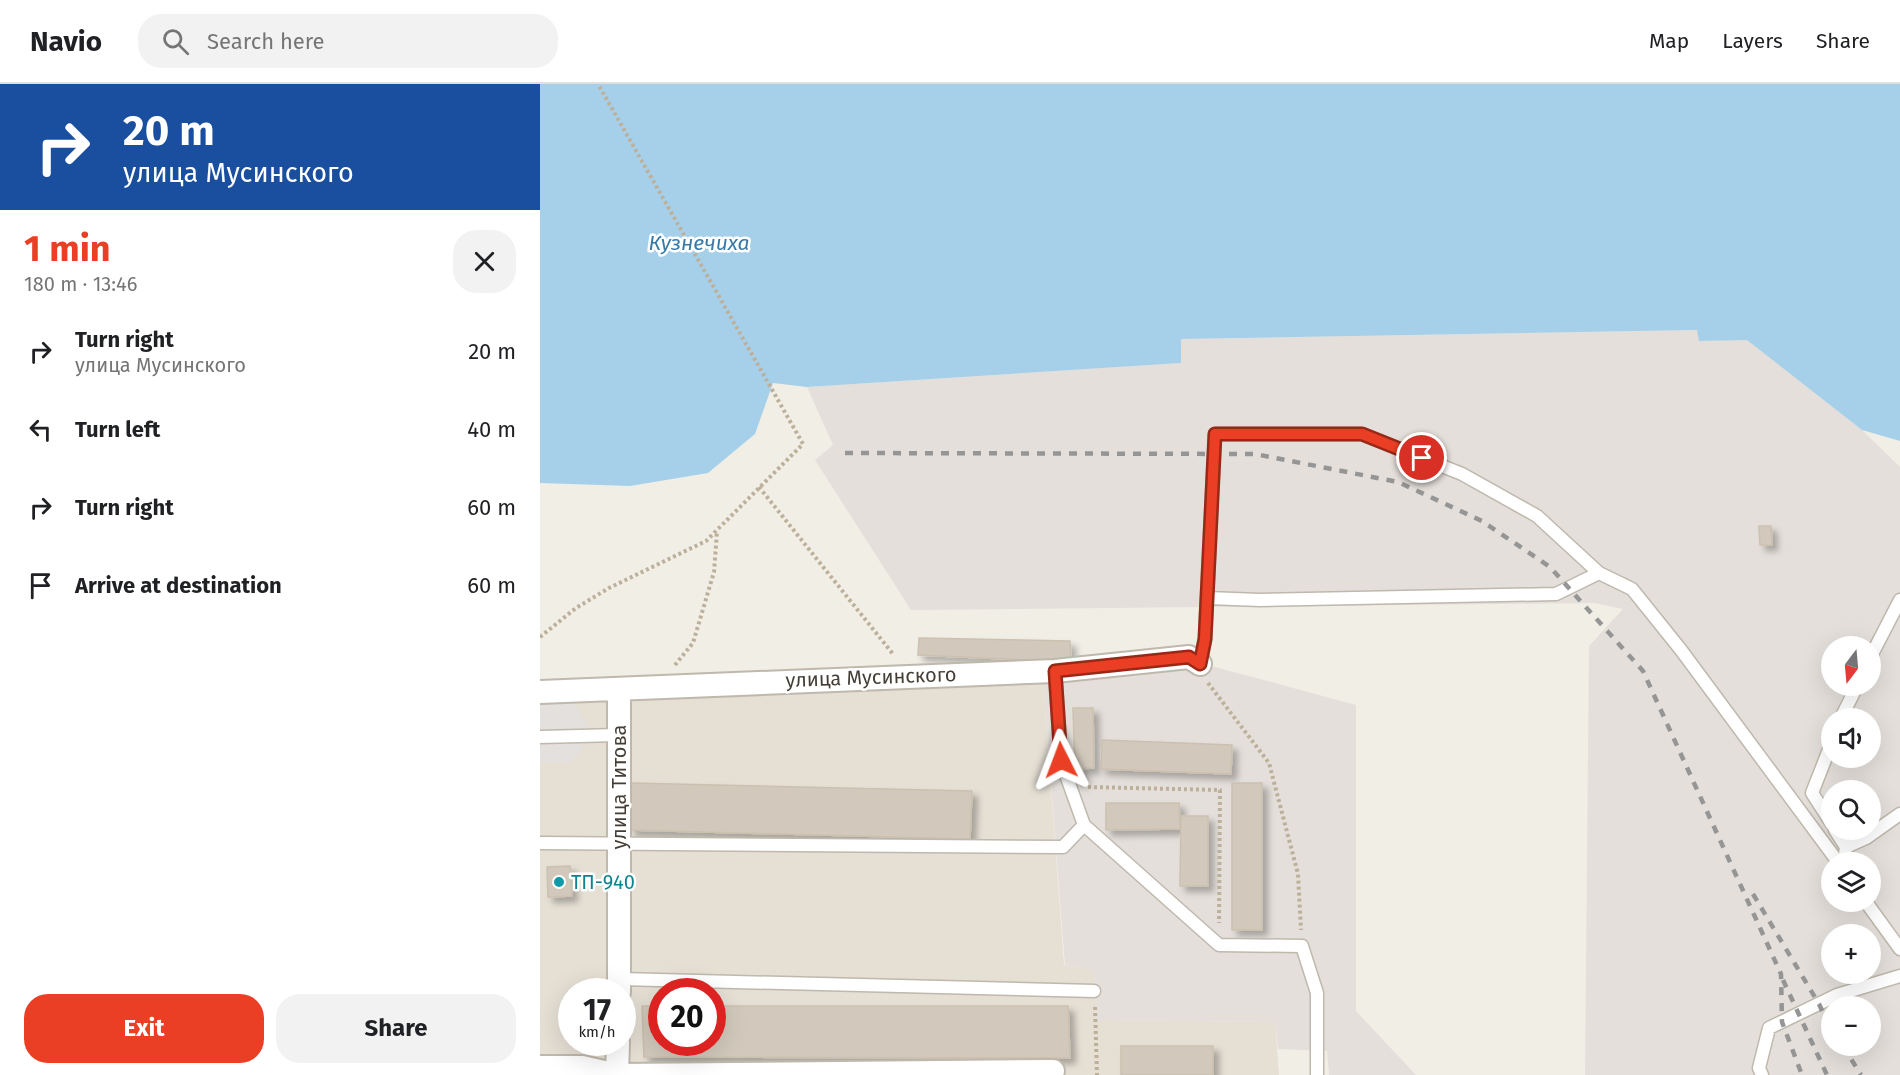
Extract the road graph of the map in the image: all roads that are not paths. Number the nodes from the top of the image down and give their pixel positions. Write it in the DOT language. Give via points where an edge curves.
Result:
graph roads {
  1 [pos="1599,573"];
  2 [pos="1208,598"];
  3 [pos="1900,600"];
  4 [pos="1881,637"];
  5 [pos="1195,661"];
  6 [pos="1055,671"];
  7 [pos="619,690"];
  8 [pos="540,692"];
  9 [pos="618,735"];
  10 [pos="540,736"];
  11 [pos="1822,768"];
  12 [pos="1821,807"];
  13 [pos="1900,814"];
  14 [pos="1084,825"];
  15 [pos="1841,840"];
  16 [pos="620,842"];
  17 [pos="540,843"];
  18 [pos="1846,847"];
  19 [pos="1831,852"];
  20 [pos="1845,852"];
  21 [pos="1873,912"];
  22 [pos="1900,949"];
  23 [pos="1900,976"];
  24 [pos="620,978"];
  25 [pos="636,985"];
  26 [pos="1094,991"];
  27 [pos="618,1056"];
  28 [pos="540,1067"];
  29 [pos="1053,1071"];
  30 [pos="617,1075"];
  31 [pos="1317,1075"];
  32 [pos="1762,1075"];
  1 -- 2 [label="lane" via="1557,594"];
  1 -- 2 [label="lane" via="1538,516 1462,474 1362,434 1215,434"];
  1 -- 19 [label="lane" via="1632,589"];
  2 -- 5 [label="lane" via="1205,639"];
  3 -- 4 [label="lane"];
  5 -- 6 [label="street, улица Мусинского"];
  6 -- 7 [label="street, улица Мусинского" via="658,685"];
  6 -- 14 [label="lane" via="1061,760"];
  7 -- 8 [label="street, улица Мусинского"];
  7 -- 9 [label="street, улица Титова"];
  9 -- 10 [label="lane"];
  9 -- 16 [label="street, улица Титова"];
  11 -- 12 [label="lane" via="1812,793"];
  13 -- 18 [label="lane"];
  14 -- 16 [label="lane" via="1063,847"];
  14 -- 31 [label="lane" via="1219,945 1302,946 1317,993"];
  15 -- 18 [label="lane"];
  16 -- 17 [label="lane"];
  16 -- 24 [label="street, улица Титова"];
  18 -- 20 [label="lane"];
  21 -- 22 [label="lane"];
  23 -- 32 [label="lane" via="1837,995 1769,1028 1759,1068"];
  25 -- 26 [label="lane"];
  27 -- 30 [label="street"];
  28 -- 30 [label="street" via="582,1067"];
  29 -- 30 [label="street"];
}
